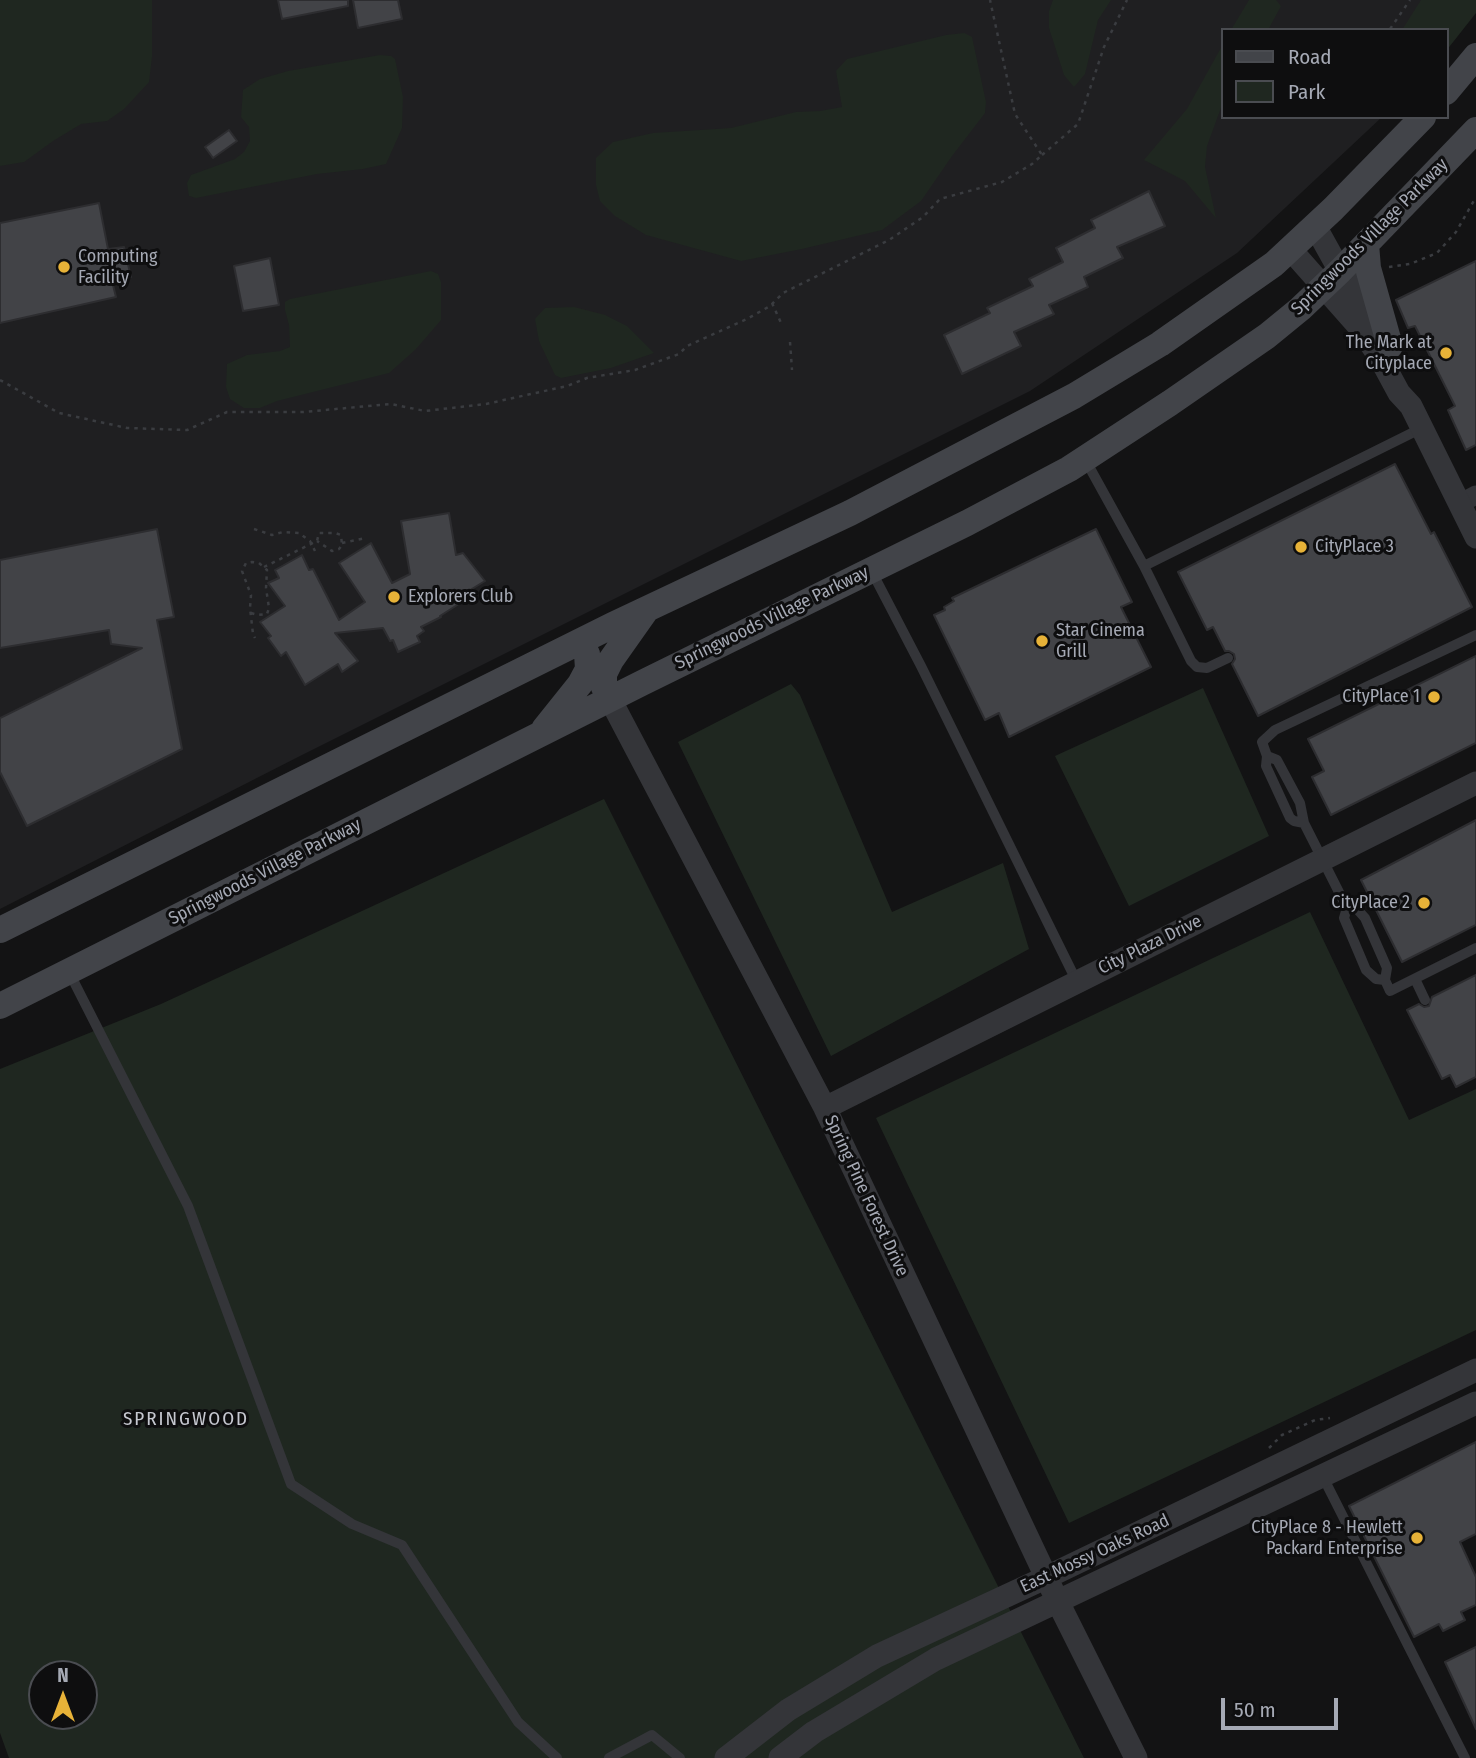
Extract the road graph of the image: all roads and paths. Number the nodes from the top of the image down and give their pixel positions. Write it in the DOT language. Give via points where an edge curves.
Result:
graph roads {
  1 [pos="990,0"];
  2 [pos="1127,0"];
  3 [pos="1410,0"];
  4 [pos="1391,28"];
  5 [pos="1476,56"];
  6 [pos="1448,90"];
  7 [pos="1421,119"];
  8 [pos="1476,130"];
  9 [pos="1042,155"];
  10 [pos="1476,197"];
  11 [pos="1315,226"];
  12 [pos="1291,250"];
  13 [pos="1367,256"];
  14 [pos="1332,279"];
  15 [pos="772,303"];
  16 [pos="782,325"];
  17 [pos="790,342"];
  18 [pos="1390,346"];
  19 [pos="793,370"];
  20 [pos="0,380"];
  21 [pos="1411,406"];
  22 [pos="1422,428"];
  23 [pos="1085,459"];
  24 [pos="1467,499"];
  25 [pos="254,529"];
  26 [pos="1476,537"];
  27 [pos="366,538"];
  28 [pos="317,541"];
  29 [pos="342,543"];
  30 [pos="311,544"];
  31 [pos="315,551"];
  32 [pos="1144,566"];
  33 [pos="264,567"];
  34 [pos="871,570"];
  35 [pos="648,608"];
  36 [pos="251,613"];
  37 [pos="1476,635"];
  38 [pos="255,638"];
  39 [pos="584,648"];
  40 [pos="1228,658"];
  41 [pos="607,693"];
  42 [pos="538,736"];
  43 [pos="1476,783"];
  44 [pos="1323,859"];
  45 [pos="1347,908"];
  46 [pos="0,930"];
  47 [pos="1476,948"];
  48 [pos="69,971"];
  49 [pos="1415,979"];
  50 [pos="1385,980"];
  51 [pos="1077,982"];
  52 [pos="1425,1000"];
  53 [pos="0,1006"];
  54 [pos="825,1108"];
  55 [pos="1476,1370"];
  56 [pos="1476,1403"];
  57 [pos="1310,1451"];
  58 [pos="1323,1477"];
  59 [pos="1047,1577"];
  60 [pos="1057,1600"];
  61 [pos="557,1758"];
  62 [pos="609,1758"];
  63 [pos="680,1758"];
  64 [pos="726,1758"];
  65 [pos="780,1758"];
  66 [pos="1136,1758"];
  67 [pos="1465,1758"];
  1 -- 9 [label="path" via="1015,114"];
  2 -- 9 [label="path" via="1104,47 1078,124"];
  3 -- 4 [label="path"];
  5 -- 6 [label="main road"];
  7 -- 11 [label="main road"];
  8 -- 13 [label="main road, Springwoods Village Parkway"];
  9 -- 15 [label="path" via="1002,182 940,200 889,240 783,293"];
  10 -- 13 [label="path" via="1456,232 1437,253 1410,264"];
  11 -- 12 [label="main road"];
  11 -- 14 [label="street"];
  12 -- 14 [label="street"];
  12 -- 35 [label="main road" via="1160,344 1074,396 850,513"];
  13 -- 14 [label="main road, Springwoods Village Parkway"];
  13 -- 18 [label="main road"];
  14 -- 18 [label="street" via="1367,307"];
  14 -- 21 [label="street"];
  14 -- 23 [label="main road, Springwoods Village Parkway" via="1267,336"];
  15 -- 16 [label="path"];
  15 -- 20 [label="path" via="679,354 635,370 493,403 425,411 391,404 303,412 227,412 187,429 127,428 59,413"];
  17 -- 19 [label="path"];
  18 -- 21 [label="street" via="1410,389"];
  21 -- 22 [label="street"];
  22 -- 24 [label="street"];
  22 -- 32 [label="lane"];
  23 -- 32 [label="lane"];
  23 -- 34 [label="main road, Springwoods Village Parkway"];
  24 -- 26 [label="street"];
  25 -- 30 [label="path" via="272,536 299,533"];
  27 -- 29 [label="path"];
  28 -- 29 [label="path" via="335,551"];
  28 -- 29 [label="path" via="325,531 341,536"];
  28 -- 30 [label="path"];
  30 -- 31 [label="path"];
  30 -- 33 [label="path"];
  32 -- 40 [label="lane" via="1191,661 1207,668"];
  33 -- 36 [label="path" via="267,614"];
  33 -- 36 [label="path" via="246,564 242,571 251,595"];
  34 -- 41 [label="main road, Springwoods Village Parkway"];
  34 -- 51 [label="lane"];
  35 -- 39 [label="main road"];
  35 -- 41 [label="main road" via="604,674"];
  36 -- 38 [label="path"];
  37 -- 44 [label="lane" via="1275,730 1262,742 1267,756 1278,760"];
  39 -- 41 [label="street, Spring Pine Forest Drive"];
  39 -- 42 [label="main road" via="588,669"];
  39 -- 46 [label="main road"];
  41 -- 42 [label="main road, Springwoods Village Parkway"];
  41 -- 54 [label="street, Spring Pine Forest Drive"];
  42 -- 48 [label="main road, Springwoods Village Parkway"];
  43 -- 44 [label="street, City Plaza Drive"];
  44 -- 45 [label="lane"];
  44 -- 51 [label="street, City Plaza Drive"];
  45 -- 50 [label="lane" via="1357,909 1365,918 1387,968"];
  45 -- 50 [label="lane" via="1344,918 1366,970"];
  47 -- 49 [label="lane"];
  48 -- 53 [label="main road, Springwoods Village Parkway"];
  48 -- 61 [label="lane" via="188,1206 292,1484 352,1524 402,1545 518,1722"];
  49 -- 50 [label="lane" via="1390,991"];
  49 -- 52 [label="lane"];
  51 -- 54 [label="street, City Plaza Drive"];
  54 -- 59 [label="street, Spring Pine Forest Drive"];
  55 -- 57 [label="street, East Mossy Oaks Road"];
  56 -- 58 [label="street, East Mossy Oaks Road"];
  57 -- 58 [label="street"];
  57 -- 59 [label="street, East Mossy Oaks Road"];
  58 -- 60 [label="street, East Mossy Oaks Road"];
  58 -- 67 [label="lane"];
  59 -- 60 [label="street, Spring Pine Forest Drive"];
  59 -- 64 [label="street, East Mossy Oaks Road" via="877,1656 788,1710"];
  60 -- 65 [label="street, East Mossy Oaks Road" via="936,1660 814,1732"];
  60 -- 66 [label="street, Spring Pine Forest Drive"];
  62 -- 63 [label="lane" via="652,1735"];
}
